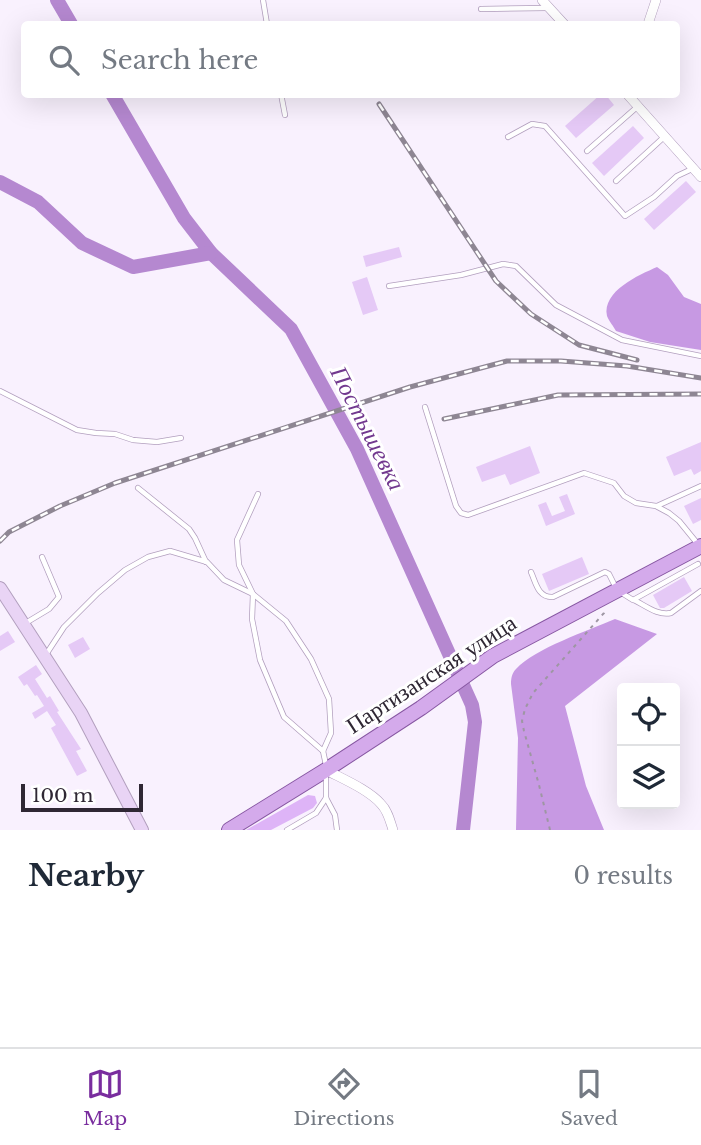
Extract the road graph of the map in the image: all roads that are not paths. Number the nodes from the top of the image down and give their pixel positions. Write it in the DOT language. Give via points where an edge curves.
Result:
graph roads {
  1 [pos="263,0"];
  2 [pos="656,0"];
  3 [pos="546,4"];
  4 [pos="481,9"];
  5 [pos="266,21"];
  6 [pos="561,21"];
  7 [pos="649,21"];
  8 [pos="282,98"];
  9 [pos="630,98"];
  10 [pos="637,106"];
  11 [pos="285,115"];
  12 [pos="508,137"];
  13 [pos="665,137"];
  14 [pos="587,151"];
  15 [pos="697,168"];
  16 [pos="701,177"];
  17 [pos="616,181"];
  18 [pos="389,286"];
  19 [pos="701,356"];
  20 [pos="0,391"];
  21 [pos="425,407"];
  22 [pos="181,438"];
  23 [pos="701,486"];
  24 [pos="138,488"];
  25 [pos="258,494"];
  26 [pos="656,506"];
  27 [pos="699,554"];
  28 [pos="42,557"];
  29 [pos="207,562"];
  30 [pos="531,572"];
  31 [pos="0,588"];
  32 [pos="617,590"];
  33 [pos="701,591"];
  34 [pos="253,594"];
  35 [pos="633,600"];
  36 [pos="23,624"];
  37 [pos="44,657"];
  38 [pos="323,751"];
  39 [pos="326,770"];
  40 [pos="326,798"];
  41 [pos="142,830"];
  42 [pos="229,830"];
  43 [pos="287,830"];
  44 [pos="337,830"];
  45 [pos="393,830"];
  1 -- 5 [label="lane"];
  2 -- 7 [label="street"];
  3 -- 4 [label="lane"];
  3 -- 6 [label="street"];
  8 -- 11 [label="lane"];
  9 -- 10 [label="street"];
  10 -- 13 [label="street"];
  10 -- 14 [label="lane"];
  12 -- 15 [label="lane" via="532,124 545,126 625,216 677,176"];
  13 -- 15 [label="street"];
  13 -- 17 [label="lane"];
  15 -- 16 [label="street"];
  18 -- 19 [label="lane" via="509,264 556,305 622,340"];
  20 -- 22 [label="lane" via="77,430 157,442"];
  21 -- 26 [label="lane" via="461,513 468,515 584,473 614,484 636,503"];
  23 -- 26 [label="lane"];
  24 -- 29 [label="lane" via="189,529"];
  25 -- 34 [label="lane" via="237,540 239,565"];
  26 -- 27 [label="lane" via="679,521"];
  27 -- 32 [label="main road, Партизанская улица"];
  27 -- 35 [label="lane"];
  28 -- 36 [label="lane" via="60,597 50,609"];
  29 -- 34 [label="lane" via="225,580"];
  29 -- 37 [label="lane" via="170,551 125,570 64,627"];
  30 -- 32 [label="lane" via="546,597 605,572"];
  31 -- 36 [label="main road"];
  32 -- 35 [label="lane"];
  32 -- 39 [label="main road, Партизанская улица" via="493,656"];
  33 -- 35 [label="lane" via="671,614 660,614"];
  34 -- 38 [label="lane" via="252,620 260,660 284,717"];
  34 -- 38 [label="lane" via="286,621 311,659 329,699 331,733"];
  36 -- 37 [label="main road"];
  37 -- 41 [label="main road" via="81,713"];
  38 -- 39 [label="lane"];
  39 -- 40 [label="lane"];
  39 -- 42 [label="main road, Партизанская улица"];
  39 -- 45 [label="street" via="372,796 382,805"];
  40 -- 43 [label="lane" via="316,813"];
  40 -- 44 [label="lane"];
}
